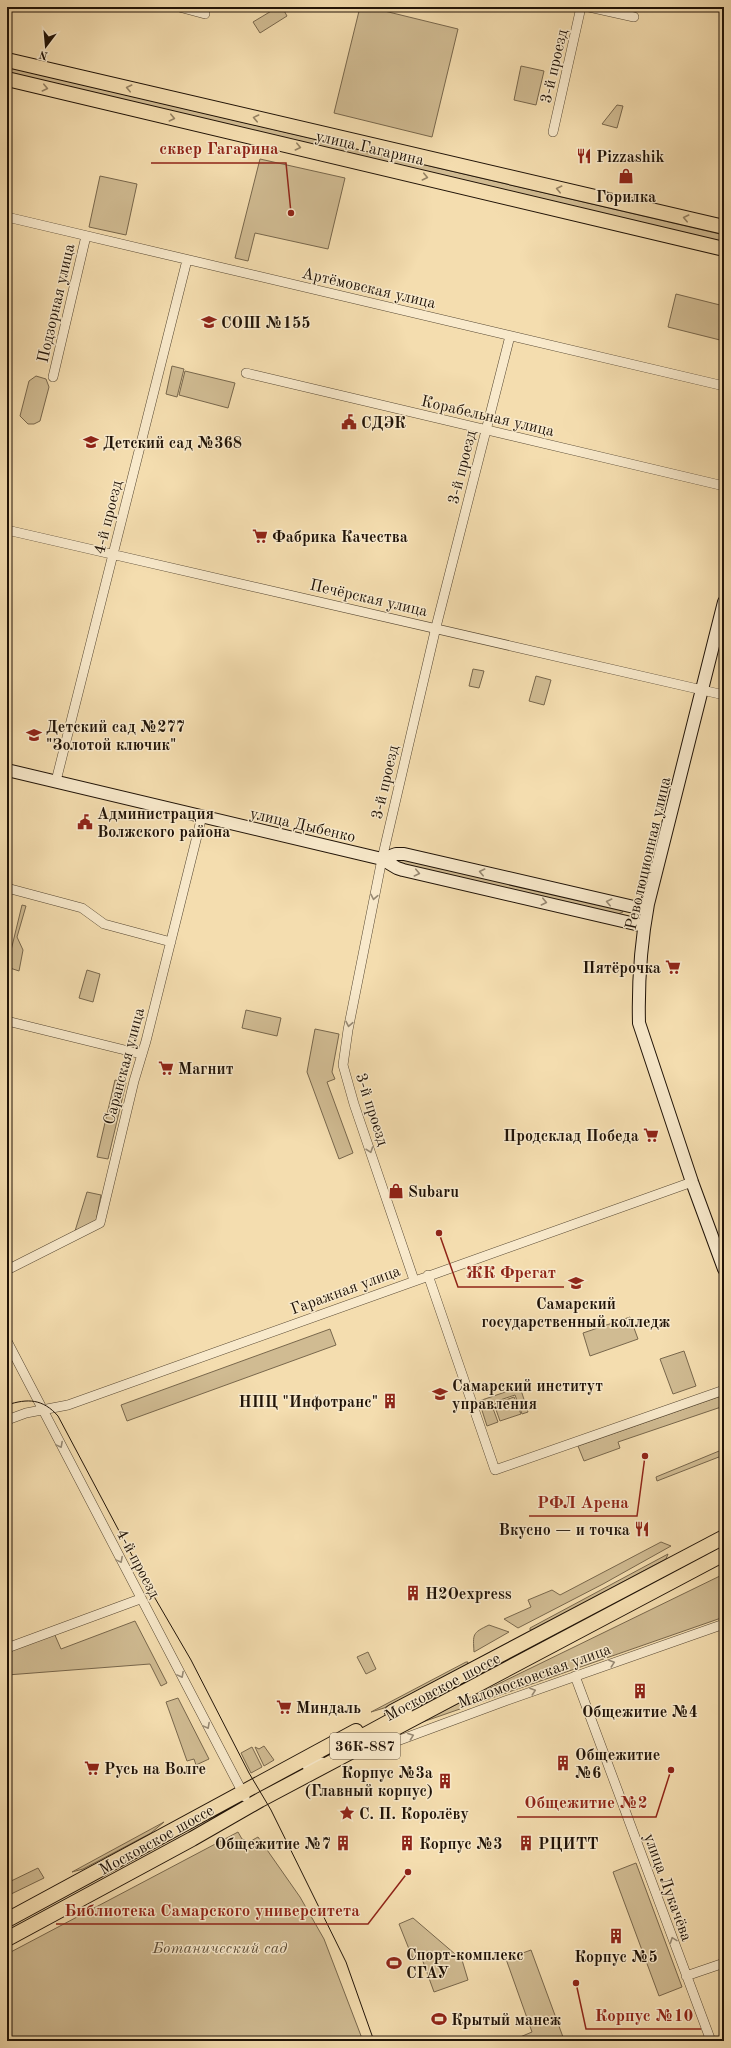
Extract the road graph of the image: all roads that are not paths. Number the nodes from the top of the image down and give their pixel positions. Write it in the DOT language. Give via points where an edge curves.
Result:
graph roads {
  1 [pos="178,7"];
  2 [pos="581,7"];
  3 [pos="589,7"];
  4 [pos="205,14"];
  5 [pos="634,17"];
  6 [pos="7,60"];
  7 [pos="7,79"];
  8 [pos="553,132"];
  9 [pos="7,217"];
  10 [pos="724,227"];
  11 [pos="86,236"];
  12 [pos="724,249"];
  13 [pos="187,260"];
  14 [pos="510,336"];
  15 [pos="246,373"];
  16 [pos="53,377"];
  17 [pos="724,386"];
  18 [pos="486,430"];
  19 [pos="724,486"];
  20 [pos="7,530"];
  21 [pos="113,555"];
  22 [pos="724,602"];
  23 [pos="436,627"];
  24 [pos="702,690"];
  25 [pos="724,695"];
  26 [pos="7,770"];
  27 [pos="56,781"];
  28 [pos="202,816"];
  29 [pos="382,858"];
  30 [pos="7,888"];
  31 [pos="647,910"];
  32 [pos="644,926"];
  33 [pos="171,942"];
  34 [pos="7,1021"];
  35 [pos="141,1054"];
  36 [pos="692,1182"];
  37 [pos="724,1269"];
  38 [pos="7,1270"];
  39 [pos="428,1275"];
  40 [pos="414,1280"];
  41 [pos="7,1341"];
  42 [pos="724,1390"];
  43 [pos="42,1411"];
  44 [pos="7,1420"];
  45 [pos="724,1537"];
  46 [pos="724,1545"];
  47 [pos="724,1554"];
  48 [pos="140,1599"];
  49 [pos="724,1624"];
  50 [pos="7,1648"];
  51 [pos="575,1676"];
  52 [pos="347,1756"];
  53 [pos="307,1766"];
  54 [pos="246,1799"];
  55 [pos="7,1920"];
  56 [pos="7,1929"];
  57 [pos="7,1939"];
  58 [pos="724,1963"];
  59 [pos="686,1976"];
  60 [pos="712,2041"];
  1 -- 4 [label="street"];
  2 -- 8 [label="street, 3-й проезд"];
  3 -- 5 [label="street"];
  10 -- 6 [label="main road, улица Гагарина, one-way"];
  7 -- 12 [label="main road, улица Гагарина, one-way"];
  9 -- 11 [label="street, Артёмовская улица"];
  11 -- 13 [label="street, Артёмовская улица"];
  11 -- 16 [label="street, Подзорная улица"];
  13 -- 14 [label="street, Артёмовская улица"];
  13 -- 21 [label="street, 4-й проезд"];
  14 -- 17 [label="street, Артёмовская улица"];
  14 -- 18 [label="street, 3-й проезд"];
  15 -- 18 [label="street, Корабельная улица"];
  18 -- 19 [label="street, Корабельная улица"];
  18 -- 23 [label="street, 3-й проезд"];
  20 -- 21 [label="street, Печёрская улица"];
  21 -- 23 [label="street, Печёрская улица"];
  21 -- 27 [label="street, 4-й проезд"];
  22 -- 24 [label="main road, Революционная улица"];
  23 -- 24 [label="street, Печёрская улица"];
  23 -- 29 [label="street, 3-й проезд"];
  24 -- 25 [label="street, Печёрская улица"];
  24 -- 31 [label="main road, Революционная улица"];
  26 -- 27 [label="main road, улица Дыбенко"];
  27 -- 28 [label="main road, улица Дыбенко"];
  28 -- 29 [label="main road, улица Дыбенко"];
  28 -- 33 [label="street, Саранская улица"];
  31 -- 29 [label="main road, улица Дыбенко, one-way" via="404,854"];
  29 -- 32 [label="main road, улица Дыбенко, one-way" via="403,870"];
  29 -- 40 [label="street, 3-й проезд, one-way" via="343,1065"];
  30 -- 33 [label="street" via="82,908 104,924"];
  31 -- 32 [label="main road, Революционная улица"];
  32 -- 36 [label="main road, Революционная улица" via="639,1023"];
  33 -- 35 [label="street, Саранская улица"];
  34 -- 35 [label="street"];
  35 -- 38 [label="street, Саранская улица" via="100,1223"];
  36 -- 37 [label="main road, Революционная улица"];
  36 -- 39 [label="street, Гаражная улица"];
  39 -- 40 [label="street, Гаражная улица"];
  39 -- 42 [label="street" via="495,1470"];
  40 -- 43 [label="street, Гаражная улица" via="68,1405"];
  41 -- 43 [label="street, 4-й проезд"];
  43 -- 44 [label="street, Гаражная улица"];
  43 -- 48 [label="street, 4-й проезд, one-way"];
  45 -- 54 [label="main road, Московское шоссе / 36К-887" via="532,1638"];
  46 -- 53 [label="main road, Московское шоссе / 36К-887"];
  47 -- 52 [label="main road, Московское шоссе / 36К-887"];
  48 -- 50 [label="street"];
  48 -- 54 [label="street, 4-й проезд, one-way"];
  51 -- 49 [label="street, Маломосковская улица, one-way"];
  52 -- 51 [label="street, Маломосковская улица, one-way" via="389,1744"];
  59 -- 51 [label="street, улица Лукачёва, one-way"];
  52 -- 53 [label="street, Маломосковская улица"];
  52 -- 54 [label="main road, Московское шоссе / 36К-887"];
  53 -- 54 [label="main road, Московское шоссе / 36К-887"];
  54 -- 55 [label="main road, Московское шоссе / 36К-887"];
  54 -- 56 [label="main road, Московское шоссе / 36К-887"];
  54 -- 57 [label="main road, Московское шоссе / 36К-887" via="192,1839"];
  58 -- 59 [label="street"];
  59 -- 60 [label="street, улица Лукачёва"];
}
